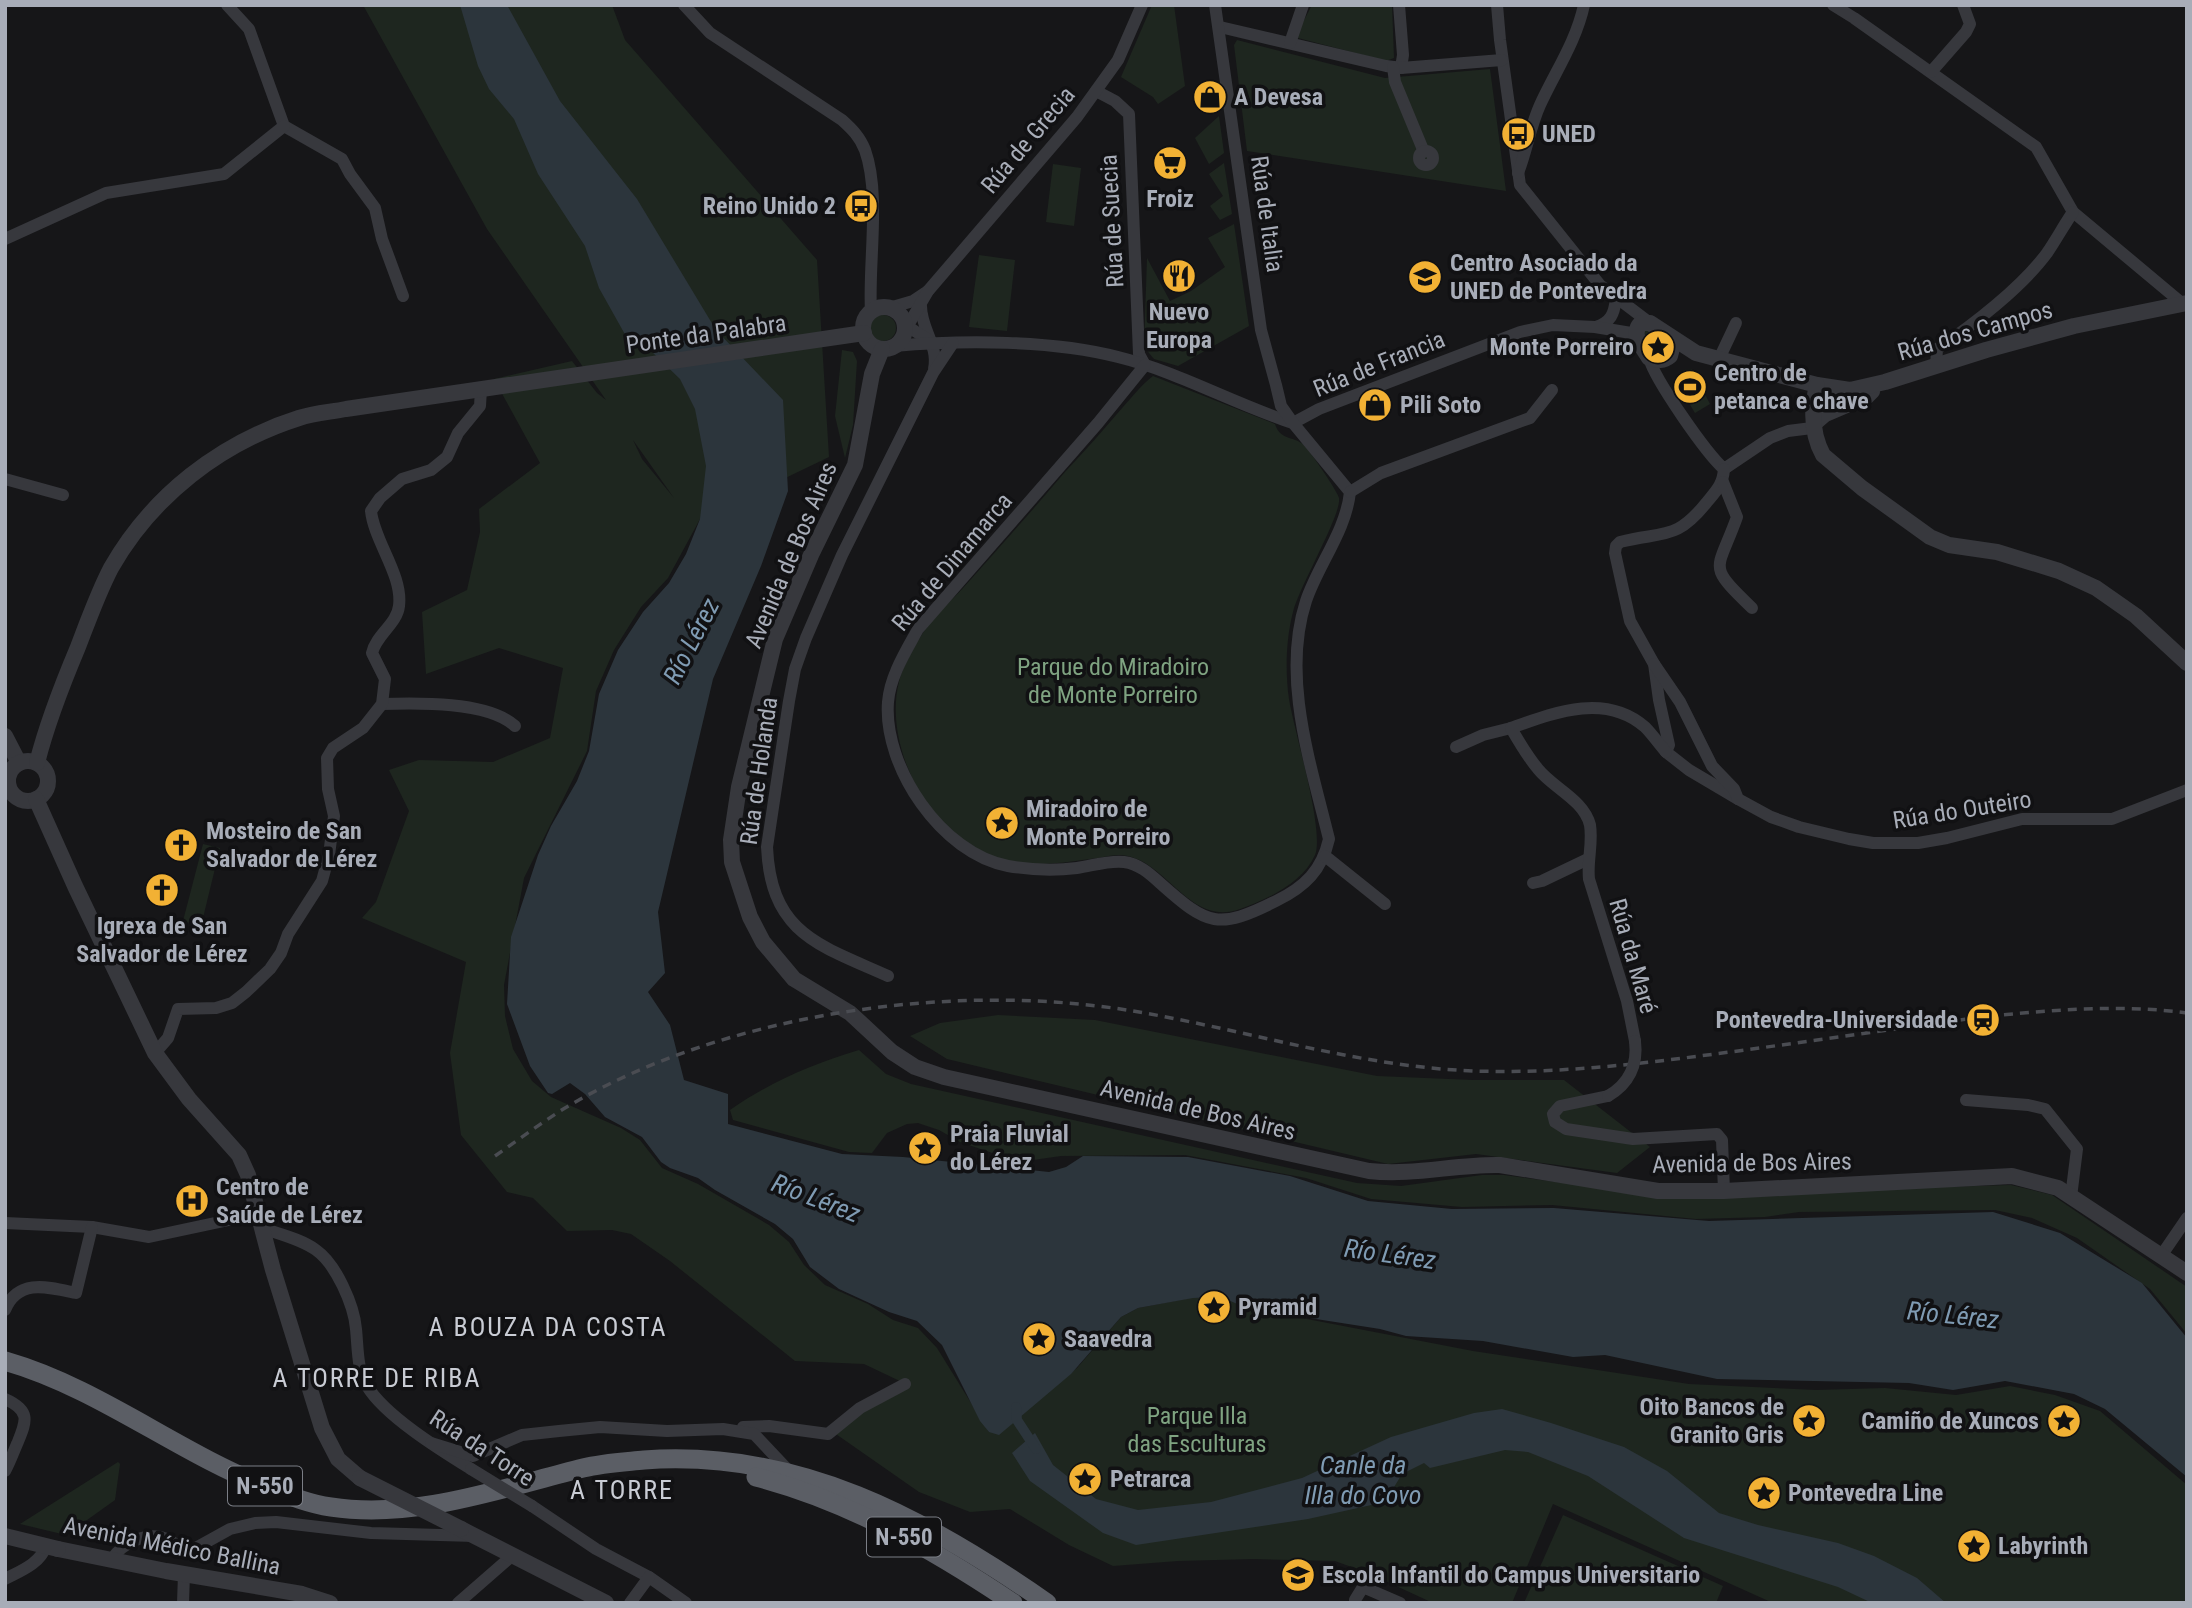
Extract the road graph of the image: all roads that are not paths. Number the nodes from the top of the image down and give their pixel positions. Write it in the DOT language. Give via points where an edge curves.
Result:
graph roads {
  1 [pos="227,5"];
  2 [pos="684,5"];
  3 [pos="1142,5"];
  4 [pos="1215,5"];
  5 [pos="1303,5"];
  6 [pos="1399,5"];
  7 [pos="1497,5"];
  8 [pos="1584,5"];
  9 [pos="1833,5"];
  10 [pos="1962,5"];
  11 [pos="1220,27"];
  12 [pos="1290,43"];
  13 [pos="1502,60"];
  14 [pos="1397,67"];
  15 [pos="1931,72"];
  16 [pos="1096,91"];
  17 [pos="284,126"];
  18 [pos="1424,152"];
  19 [pos="1517,173"];
  20 [pos="2073,212"];
  21 [pos="5,239"];
  22 [pos="928,291"];
  23 [pos="403,296"];
  24 [pos="1616,299"];
  25 [pos="2185,303"];
  26 [pos="920,306"];
  27 [pos="888,308"];
  28 [pos="871,312"];
  29 [pos="1650,323"];
  30 [pos="1736,323"];
  31 [pos="904,327"];
  32 [pos="1595,327"];
  33 [pos="1636,336"];
  34 [pos="865,337"];
  35 [pos="1669,337"];
  36 [pos="932,342"];
  37 [pos="953,343"];
  38 [pos="917,344"];
  39 [pos="888,347"];
  40 [pos="1696,353"];
  41 [pos="1670,356"];
  42 [pos="1649,358"];
  43 [pos="1719,359"];
  44 [pos="1145,365"];
  45 [pos="1936,366"];
  46 [pos="933,373"];
  47 [pos="1873,385"];
  48 [pos="1824,387"];
  49 [pos="481,389"];
  50 [pos="1552,390"];
  51 [pos="1293,424"];
  52 [pos="863,427"];
  53 [pos="1812,428"];
  54 [pos="1724,469"];
  55 [pos="5,479"];
  56 [pos="1723,482"];
  57 [pos="1350,492"];
  58 [pos="62,495"];
  59 [pos="1752,608"];
  60 [pos="2187,663"];
  61 [pos="1654,664"];
  62 [pos="382,704"];
  63 [pos="515,726"];
  64 [pos="1511,728"];
  65 [pos="5,736"];
  66 [pos="1456,747"];
  67 [pos="1666,752"];
  68 [pos="19,763"];
  69 [pos="37,763"];
  70 [pos="2187,790"];
  71 [pos="8,791"];
  72 [pos="36,799"];
  73 [pos="1738,799"];
  74 [pos="1325,856"];
  75 [pos="1588,859"];
  76 [pos="1533,883"];
  77 [pos="1385,904"];
  78 [pos="888,976"];
  79 [pos="155,1053"];
  80 [pos="1966,1100"];
  81 [pos="1724,1191"];
  82 [pos="2071,1197"];
  83 [pos="2187,1218"];
  84 [pos="259,1221"];
  85 [pos="5,1223"];
  86 [pos="92,1227"];
  87 [pos="2161,1256"];
  88 [pos="2187,1273"];
  89 [pos="5,1310"];
  90 [pos="5,1361"];
  91 [pos="905,1384"];
  92 [pos="5,1399"];
  93 [pos="738,1431"];
  94 [pos="430,1443"];
  95 [pos="752,1465"];
  96 [pos="5,1471"];
  97 [pos="789,1471"];
  98 [pos="546,1478"];
  99 [pos="468,1533"];
  100 [pos="5,1536"];
  101 [pos="52,1547"];
  102 [pos="513,1555"];
  103 [pos="112,1559"];
  104 [pos="184,1574"];
  105 [pos="649,1577"];
  106 [pos="5,1579"];
  107 [pos="183,1603"];
  108 [pos="330,1603"];
  109 [pos="458,1603"];
  110 [pos="606,1603"];
  111 [pos="630,1603"];
  112 [pos="686,1603"];
  113 [pos="1013,1603"];
  114 [pos="1047,1603"];
  115 [pos="1355,1603"];
  116 [pos="1400,1603"];
  1 -- 17 [label="street" via="249,29"];
  2 -- 28 [label="street" via="710,33 856,132 872,190"];
  3 -- 16 [label="street, Rúa de Grecia" via="1118,60"];
  4 -- 11 [label="street, Rúa de Italia"];
  5 -- 12 [label="street"];
  6 -- 14 [label="street" via="1403,55"];
  7 -- 13 [label="street"];
  8 -- 19 [label="street" via="1579,26 1530,130"];
  9 -- 15 [label="street"];
  10 -- 15 [label="street" via="1970,24"];
  11 -- 12 [label="street"];
  11 -- 51 [label="street, Rúa de Italia" via="1261,330 1282,406"];
  12 -- 14 [label="street"];
  13 -- 14 [label="street"];
  13 -- 19 [label="street"];
  14 -- 18 [label="street" via="1395,82"];
  15 -- 20 [label="street" via="2036,147"];
  16 -- 22 [label="street, Rúa de Grecia"];
  16 -- 44 [label="street, Rúa de Suecia" via="1129,114 1139,354"];
  17 -- 21 [label="street" via="224,174 106,193"];
  17 -- 23 [label="street" via="342,159 375,208"];
  19 -- 24 [label="street" via="1520,185 1547,220"];
  20 -- 25 [label="street"];
  20 -- 45 [label="street" via="2046,254 2017,284 1937,349"];
  22 -- 26 [label="street, Rúa de Grecia"];
  22 -- 27 [label="street, Rúa de Grecia"];
  24 -- 29 [label="street"];
  24 -- 32 [label="street" via="1609,321"];
  25 -- 45 [label="street, Rúa dos Campos" via="2074,326"];
  26 -- 31 [label="street, Rúa de Grecia"];
  26 -- 36 [label="street, Rúa de Holanda"];
  27 -- 28 [label="street"];
  27 -- 31 [label="street" via="899,315"];
  28 -- 34 [label="street" via="864,323"];
  29 -- 33 [label="street" via="1639,324"];
  29 -- 35 [label="street"];
  30 -- 43 [label="street"];
  31 -- 36 [label="street"];
  31 -- 39 [label="street" via="902,338"];
  32 -- 33 [label="street, Rúa de Francia"];
  32 -- 51 [label="street, Rúa de Francia" via="1553,325 1520,332 1318,409"];
  33 -- 42 [label="street"];
  34 -- 39 [label="street"];
  34 -- 49 [label="street, Ponte da Palabra" via="836,337"];
  34 -- 52 [label="street, Avenida de Bos Aires"];
  35 -- 40 [label="street, Rúa dos Campos"];
  35 -- 41 [label="street"];
  36 -- 37 [label="street"];
  36 -- 38 [label="street"];
  36 -- 46 [label="street, Rúa de Holanda"];
  37 -- 44 [label="street" via="1067,347"];
  37 -- 46 [label="street, Rúa de Holanda"];
  38 -- 39 [label="street"];
  38 -- 46 [label="street" via="931,361"];
  39 -- 52 [label="street, Avenida de Bos Aires" via="872,374"];
  40 -- 41 [label="street, Rúa dos Campos"];
  40 -- 43 [label="street, Rúa dos Campos"];
  41 -- 42 [label="street"];
  42 -- 54 [label="street" via="1683,416"];
  43 -- 48 [label="street, Rúa dos Campos"];
  44 -- 51 [label="street, Rúa de Francia"];
  44 -- 74 [label="street, Rúa de Dinamarca" via="919,629 905,652 888,700 896,754 911,790 939,825 985,860 1047,871 1133,864 1189,908 1214,920 1246,916 1290,894 1316,872"];
  45 -- 47 [label="street, Rúa dos Campos"];
  46 -- 78 [label="street, Rúa de Holanda" via="842,555 795,669 767,847 776,895 800,932 817,945"];
  47 -- 48 [label="street, Rúa dos Campos" via="1850,390"];
  47 -- 53 [label="street" via="1868,398 1826,416"];
  48 -- 53 [label="street"];
  49 -- 62 [label="street" via="480,405 458,433 447,457 431,470 402,480 371,511 400,602 372,653 386,679"];
  49 -- 69 [label="street, Ponte da Palabra" via="301,417 238,443 174,488 110,570 48,721"];
  50 -- 57 [label="street" via="1530,418 1381,473"];
  51 -- 57 [label="street"];
  52 -- 81 [label="street, Avenida de Bos Aires" via="855,465 775,639 731,841 732,862 750,917 763,942 794,979 850,1013 915,1067 958,1080 1369,1171 1500,1165 1658,1191"];
  53 -- 54 [label="street" via="1770,438"];
  53 -- 60 [label="street" via="1823,455 1917,530 1949,545 1997,552 2059,571 2096,588 2136,616"];
  54 -- 56 [label="street"];
  55 -- 58 [label="street"];
  56 -- 59 [label="street" via="1737,517 1718,563 1722,578"];
  56 -- 61 [label="street" via="1686,526 1616,546 1630,621"];
  57 -- 74 [label="street" via="1298,634 1299,703 1329,839"];
  61 -- 67 [label="street" via="1669,746"];
  61 -- 73 [label="street, Rúa do Outeiro" via="1680,702 1712,766"];
  62 -- 63 [label="street" via="469,708"];
  62 -- 79 [label="street" via="363,728 333,748 327,758 334,816 327,869 281,953 232,1003 178,1009 168,1038"];
  64 -- 66 [label="street"];
  64 -- 67 [label="street" via="1561,711 1596,708 1636,721"];
  64 -- 75 [label="street, Rúa da Maré" via="1537,769 1586,815 1591,834"];
  65 -- 68 [label="street"];
  67 -- 73 [label="street"];
  68 -- 69 [label="street"];
  68 -- 71 [label="street" via="9,777"];
  69 -- 72 [label="street" via="48,779 45,791"];
  70 -- 73 [label="street, Rúa do Outeiro" via="2112,819 2022,819 1935,840 1901,843 1862,842 1798,827"];
  71 -- 72 [label="street" via="24,800"];
  72 -- 79 [label="street"];
  74 -- 77 [label="street"];
  75 -- 76 [label="street"];
  75 -- 81 [label="street, Rúa da Maré, bridge" via="1591,887 1627,1001 1636,1053 1620,1088 1608,1096 1560,1106 1553,1114 1555,1122 1566,1129 1633,1139 1717,1134 1723,1140"];
  79 -- 84 [label="street" via="239,1155"];
  80 -- 82 [label="street" via="2045,1109 2077,1149"];
  81 -- 82 [label="street, Avenida de Bos Aires" via="2012,1176 2058,1188"];
  82 -- 87 [label="street, Avenida de Bos Aires"];
  83 -- 87 [label="street"];
  84 -- 86 [label="street" via="149,1237"];
  84 -- 94 [label="street, Rúa da Torre" via="322,1255 353,1312 360,1366 369,1389"];
  84 -- 99 [label="street, bridge" via="326,1440 338,1459 360,1478"];
  85 -- 86 [label="street"];
  86 -- 89 [label="street" via="76,1293 27,1287 10,1297"];
  87 -- 88 [label="street, Avenida de Bos Aires"];
  90 -- 98 [label="highway, N-550" via="72,1386 228,1472 326,1507 388,1511"];
  91 -- 93 [label="street" via="860,1408 828,1434 755,1426"];
  92 -- 96 [label="street" via="19,1406 25,1416"];
  93 -- 94 [label="street" via="600,1427 522,1435 473,1456"];
  93 -- 95 [label="street" via="758,1449"];
  93 -- 97 [label="street" via="758,1436"];
  94 -- 105 [label="street, Rúa da Torre, bridge" via="596,1549"];
  95 -- 97 [label="highway, N-550"];
  95 -- 98 [label="highway, N-550" via="676,1458 586,1467"];
  97 -- 114 [label="highway, N-550" via="867,1498 940,1534"];
  98 -- 113 [label="highway, N-550" via="676,1469 750,1476 787,1485 932,1551"];
  99 -- 102 [label="street"];
  99 -- 103 [label="street" via="371,1533 255,1522 230,1529 192,1550 150,1536 120,1549"];
  100 -- 101 [label="street, Avenida Médico Ballina, bridge"];
  101 -- 103 [label="street, Avenida Médico Ballina"];
  101 -- 106 [label="street"];
  102 -- 109 [label="street"];
  102 -- 110 [label="street"];
  103 -- 104 [label="street, Avenida Médico Ballina"];
  104 -- 107 [label="street"];
  104 -- 108 [label="street, Avenida Médico Ballina"];
  105 -- 111 [label="street"];
  105 -- 112 [label="street, Rúa da Torre"];
  115 -- 116 [label="street" via="1363,1587"];
}
